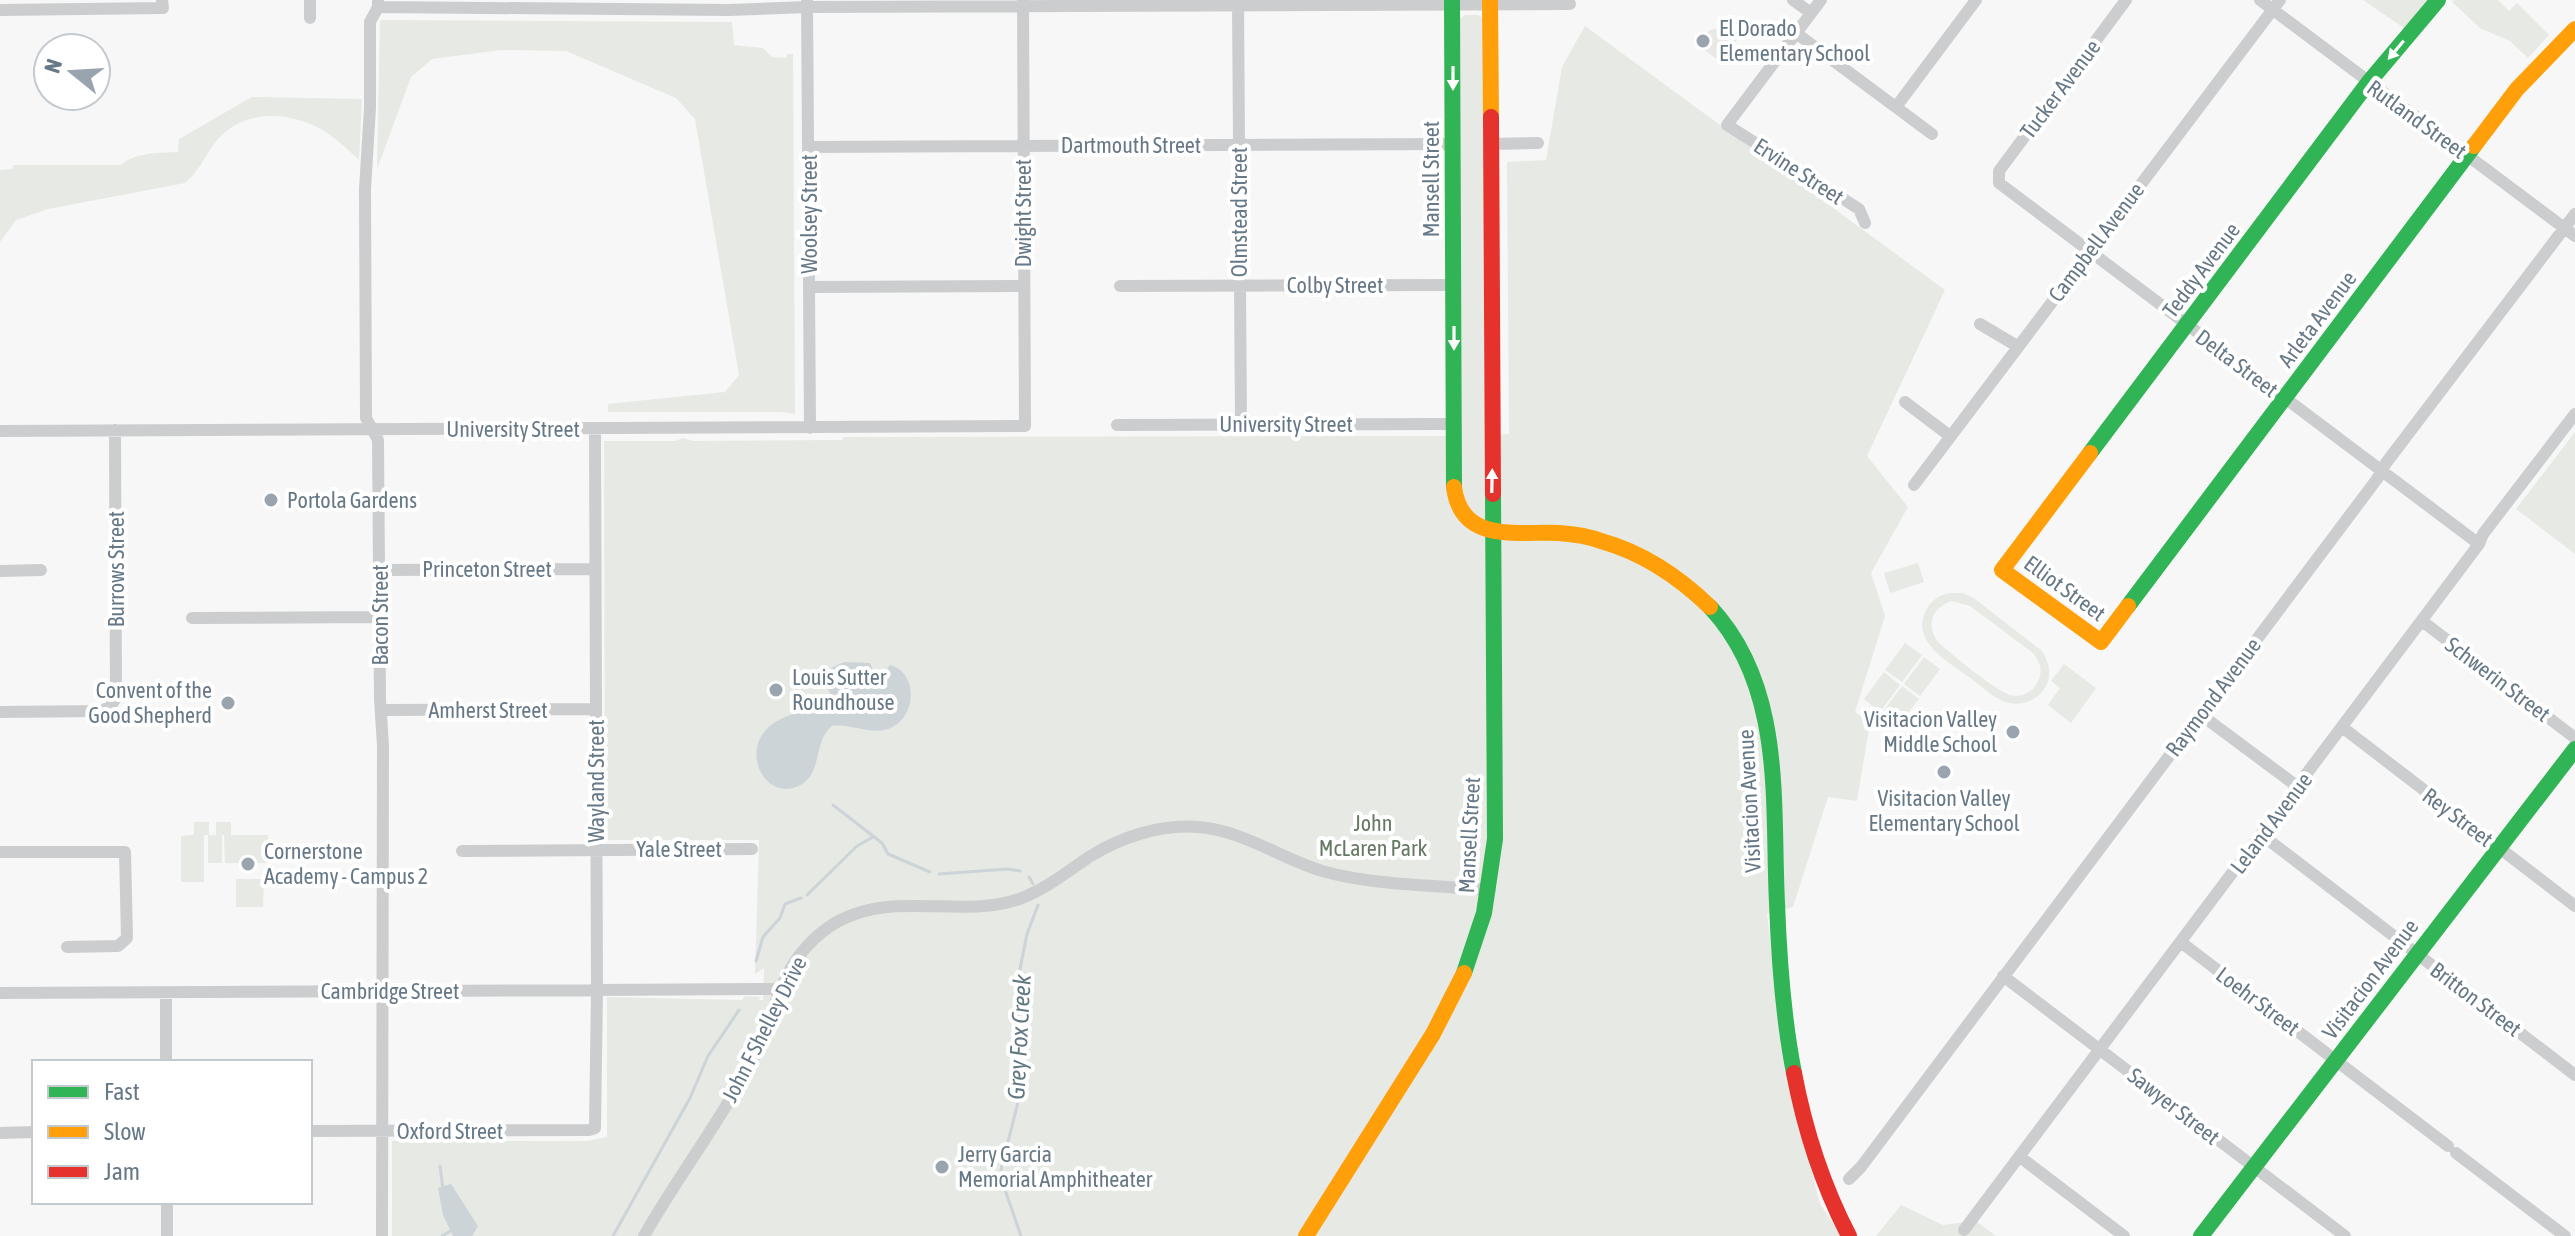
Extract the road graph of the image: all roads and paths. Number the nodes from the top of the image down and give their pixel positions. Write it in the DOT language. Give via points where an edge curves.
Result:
graph roads {
  1 [pos="310,0"];
  2 [pos="1793,0"];
  3 [pos="1821,0"];
  4 [pos="1976,0"];
  5 [pos="2126,0"];
  6 [pos="2260,0"];
  7 [pos="2438,0"];
  8 [pos="1238,2"];
  9 [pos="1452,2"];
  10 [pos="1490,2"];
  11 [pos="1023,3"];
  12 [pos="162,4"];
  13 [pos="378,4"];
  14 [pos="593,4"];
  15 [pos="807,4"];
  16 [pos="1570,4"];
  17 [pos="2277,5"];
  18 [pos="0,10"];
  19 [pos="1811,13"];
  20 [pos="310,18"];
  21 [pos="2575,29"];
  22 [pos="1796,33"];
  23 [pos="2368,83"];
  24 [pos="1896,107"];
  25 [pos="1932,134"];
  26 [pos="1538,143"];
  27 [pos="1453,144"];
  28 [pos="1492,144"];
  29 [pos="1239,145"];
  30 [pos="1023,146"];
  31 [pos="809,147"];
  32 [pos="2467,155"];
  33 [pos="1997,179"];
  34 [pos="2575,214"];
  35 [pos="1865,223"];
  36 [pos="2570,232"];
  37 [pos="2089,252"];
  38 [pos="1240,285"];
  39 [pos="1454,285"];
  40 [pos="1023,286"];
  41 [pos="1120,286"];
  42 [pos="810,287"];
  43 [pos="1980,324"];
  44 [pos="2187,325"];
  45 [pos="2017,346"];
  46 [pos="2285,399"];
  47 [pos="1905,402"];
  48 [pos="2575,414"];
  49 [pos="1241,424"];
  50 [pos="1454,424"];
  51 [pos="1117,425"];
  52 [pos="1025,426"];
  53 [pos="810,428"];
  54 [pos="372,429"];
  55 [pos="595,429"];
  56 [pos="115,430"];
  57 [pos="0,431"];
  58 [pos="1950,436"];
  59 [pos="2380,470"];
  60 [pos="1914,485"];
  61 [pos="1491,530"];
  62 [pos="2479,544"];
  63 [pos="594,569"];
  64 [pos="41,570"];
  65 [pos="380,570"];
  66 [pos="2002,570"];
  67 [pos="0,571"];
  68 [pos="380,617"];
  69 [pos="192,618"];
  70 [pos="2422,621"];
  71 [pos="2101,642"];
  72 [pos="595,709"];
  73 [pos="381,710"];
  74 [pos="0,712"];
  75 [pos="2200,714"];
  76 [pos="2342,727"];
  77 [pos="2575,738"];
  78 [pos="2575,749"];
  79 [pos="2298,787"];
  80 [pos="2262,835"];
  81 [pos="2498,847"];
  82 [pos="752,849"];
  83 [pos="596,850"];
  84 [pos="462,851"];
  85 [pos="0,852"];
  86 [pos="1490,890"];
  87 [pos="2575,906"];
  88 [pos="2182,943"];
  89 [pos="67,947"];
  90 [pos="2417,955"];
  91 [pos="2003,976"];
  92 [pos="779,989"];
  93 [pos="597,990"];
  94 [pos="383,991"];
  95 [pos="166,992"];
  96 [pos="0,993"];
  97 [pos="2102,1050"];
  98 [pos="166,1060"];
  99 [pos="2336,1060"];
  100 [pos="2575,1075"];
  101 [pos="589,1130"];
  102 [pos="312,1131"];
  103 [pos="382,1131"];
  104 [pos="32,1132"];
  105 [pos="0,1133"];
  106 [pos="2020,1157"];
  107 [pos="2254,1167"];
  108 [pos="1849,1179"];
  109 [pos="167,1204"];
  110 [pos="2575,1223"];
  111 [pos="1964,1230"];
  112 [pos="167,1236"];
  113 [pos="382,1236"];
  114 [pos="644,1236"];
  115 [pos="1306,1236"];
  116 [pos="1849,1236"];
  117 [pos="2124,1236"];
  118 [pos="2201,1236"];
  119 [pos="2345,1236"];
  120 [pos="2565,1236"];
  1 -- 20 [label="street"];
  2 -- 19 [label="street"];
  3 -- 19 [label="street"];
  4 -- 24 [label="street"];
  5 -- 33 [label="street, Tucker Avenue"];
  6 -- 17 [label="street, Rutland Street"];
  7 -- 23 [label="street, Teddy Avenue, one-way"];
  8 -- 9 [label="street"];
  8 -- 11 [label="street"];
  8 -- 29 [label="street, Olmstead Street"];
  9 -- 10 [label="street"];
  9 -- 27 [label="street, Mansell Street, one-way"];
  10 -- 16 [label="street"];
  10 -- 28 [label="street, Mansell Street"];
  11 -- 15 [label="street"];
  11 -- 30 [label="street, Dwight Street"];
  12 -- 18 [label="street"];
  13 -- 14 [label="street"];
  13 -- 54 [label="street, Bacon Street" via="370,22 365,189 366,418"];
  14 -- 15 [label="street" via="729,10"];
  15 -- 31 [label="street, Woolsey Street"];
  17 -- 23 [label="street, Rutland Street"];
  17 -- 37 [label="street, Campbell Avenue"];
  19 -- 22 [label="street"];
  21 -- 32 [label="street, Arleta Avenue" via="2517,89"];
  22 -- 24 [label="street"];
  22 -- 35 [label="street, Ervine Street" via="1727,125 1859,209"];
  23 -- 32 [label="street, Rutland Street"];
  23 -- 44 [label="street, Teddy Avenue"];
  24 -- 25 [label="street"];
  26 -- 28 [label="street"];
  27 -- 29 [label="street, Dartmouth Street"];
  27 -- 39 [label="street, Mansell Street"];
  61 -- 28 [label="street, Mansell Street, one-way"];
  29 -- 30 [label="street, Dartmouth Street"];
  29 -- 38 [label="street, Olmstead Street"];
  30 -- 31 [label="street, Dartmouth Street"];
  30 -- 40 [label="street, Dwight Street"];
  31 -- 42 [label="street, Woolsey Street"];
  32 -- 36 [label="street, Rutland Street"];
  32 -- 46 [label="street, Arleta Avenue"];
  33 -- 37 [label="street, Delta Street"];
  34 -- 36 [label="street, Raymond Avenue"];
  36 -- 59 [label="street, Raymond Avenue"];
  37 -- 44 [label="street, Delta Street"];
  37 -- 45 [label="street, Campbell Avenue"];
  38 -- 39 [label="street, Colby Street"];
  38 -- 41 [label="street, Colby Street"];
  38 -- 49 [label="street, Olmstead Street"];
  39 -- 50 [label="street, Mansell Street, one-way"];
  40 -- 42 [label="street"];
  40 -- 52 [label="street, Dwight Street"];
  42 -- 53 [label="street, Woolsey Street"];
  43 -- 45 [label="street"];
  44 -- 46 [label="street, Delta Street"];
  44 -- 66 [label="street, Teddy Avenue"];
  45 -- 58 [label="street, Campbell Avenue"];
  46 -- 59 [label="street, Delta Street"];
  46 -- 71 [label="street, Arleta Avenue"];
  47 -- 58 [label="street"];
  48 -- 62 [label="street, Leland Avenue"];
  49 -- 50 [label="street, University Street"];
  49 -- 51 [label="street, University Street"];
  50 -- 61 [label="street, Mansell Street" via="1457,504 1466,518"];
  52 -- 53 [label="street, University Street"];
  53 -- 55 [label="street, University Street"];
  54 -- 55 [label="street, University Street"];
  54 -- 56 [label="street, University Street"];
  54 -- 65 [label="street, Bacon Street" via="378,440"];
  55 -- 63 [label="street, Wayland Street"];
  56 -- 57 [label="street, University Street"];
  56 -- 74 [label="street, Burrows Street" via="116,698 96,712"];
  58 -- 60 [label="street, Campbell Avenue"];
  59 -- 62 [label="street, Delta Street"];
  59 -- 75 [label="street, Raymond Avenue"];
  61 -- 86 [label="street, Mansell Street" via="1495,839"];
  61 -- 116 [label="street, Visitacion Avenue" via="1572,534 1641,555 1701,597 1745,656 1769,733 1777,931 1796,1078 1816,1168"];
  62 -- 70 [label="street, Leland Avenue"];
  63 -- 65 [label="street, Princeton Street"];
  63 -- 72 [label="street, Wayland Street"];
  64 -- 67 [label="street"];
  65 -- 68 [label="street, Bacon Street"];
  66 -- 71 [label="street, Elliot Street"];
  68 -- 69 [label="street"];
  68 -- 73 [label="street, Bacon Street"];
  70 -- 76 [label="street, Leland Avenue"];
  70 -- 77 [label="street, Schwerin Street"];
  72 -- 73 [label="street, Amherst Street"];
  72 -- 83 [label="street, Wayland Street"];
  73 -- 94 [label="street, Bacon Street"];
  75 -- 79 [label="street"];
  75 -- 91 [label="street, Raymond Avenue"];
  76 -- 79 [label="street, Leland Avenue"];
  76 -- 81 [label="street, Rey Street"];
  78 -- 81 [label="street, Visitacion Avenue"];
  79 -- 80 [label="street, Leland Avenue"];
  80 -- 88 [label="street, Leland Avenue"];
  80 -- 90 [label="street, Britton Street"];
  81 -- 87 [label="street, Rey Street"];
  81 -- 90 [label="street, Visitacion Avenue"];
  82 -- 83 [label="street, Yale Street"];
  83 -- 84 [label="street, Yale Street"];
  83 -- 93 [label="street, Wayland Street"];
  85 -- 89 [label="street" via="125,852 124,943"];
  86 -- 92 [label="street, John F Shelley Drive" via="1341,875 1230,832 1194,826 1159,829 1108,846 1038,891 1005,903 892,907 844,918 815,938"];
  86 -- 115 [label="street, Mansell Street" via="1469,968 1447,1013"];
  88 -- 97 [label="street, Leland Avenue"];
  88 -- 99 [label="street, Loehr Street"];
  90 -- 99 [label="street, Visitacion Avenue"];
  90 -- 100 [label="street, Britton Street"];
  91 -- 97 [label="street, Sawyer Street"];
  91 -- 108 [label="street, Raymond Avenue"];
  92 -- 93 [label="street, Cambridge Street"];
  92 -- 114 [label="street, John F Shelley Drive" via="752,1061"];
  93 -- 94 [label="street, Cambridge Street"];
  93 -- 101 [label="street, Wayland Street" via="597,1120"];
  94 -- 95 [label="street, Cambridge Street"];
  94 -- 103 [label="street, Bacon Street"];
  95 -- 96 [label="street, Cambridge Street"];
  95 -- 98 [label="street"];
  97 -- 106 [label="street, Leland Avenue"];
  97 -- 107 [label="street, Sawyer Street"];
  99 -- 107 [label="street, Visitacion Avenue"];
  99 -- 120 [label="street, Loehr Street"];
  101 -- 103 [label="street, Oxford Street"];
  102 -- 103 [label="street, Oxford Street"];
  103 -- 113 [label="street, Bacon Street"];
  104 -- 105 [label="street"];
  106 -- 111 [label="street, Leland Avenue"];
  106 -- 117 [label="street"];
  107 -- 118 [label="street, Visitacion Avenue"];
  107 -- 119 [label="street, Sawyer Street"];
  109 -- 112 [label="street"];
  110 -- 120 [label="street"];
}
